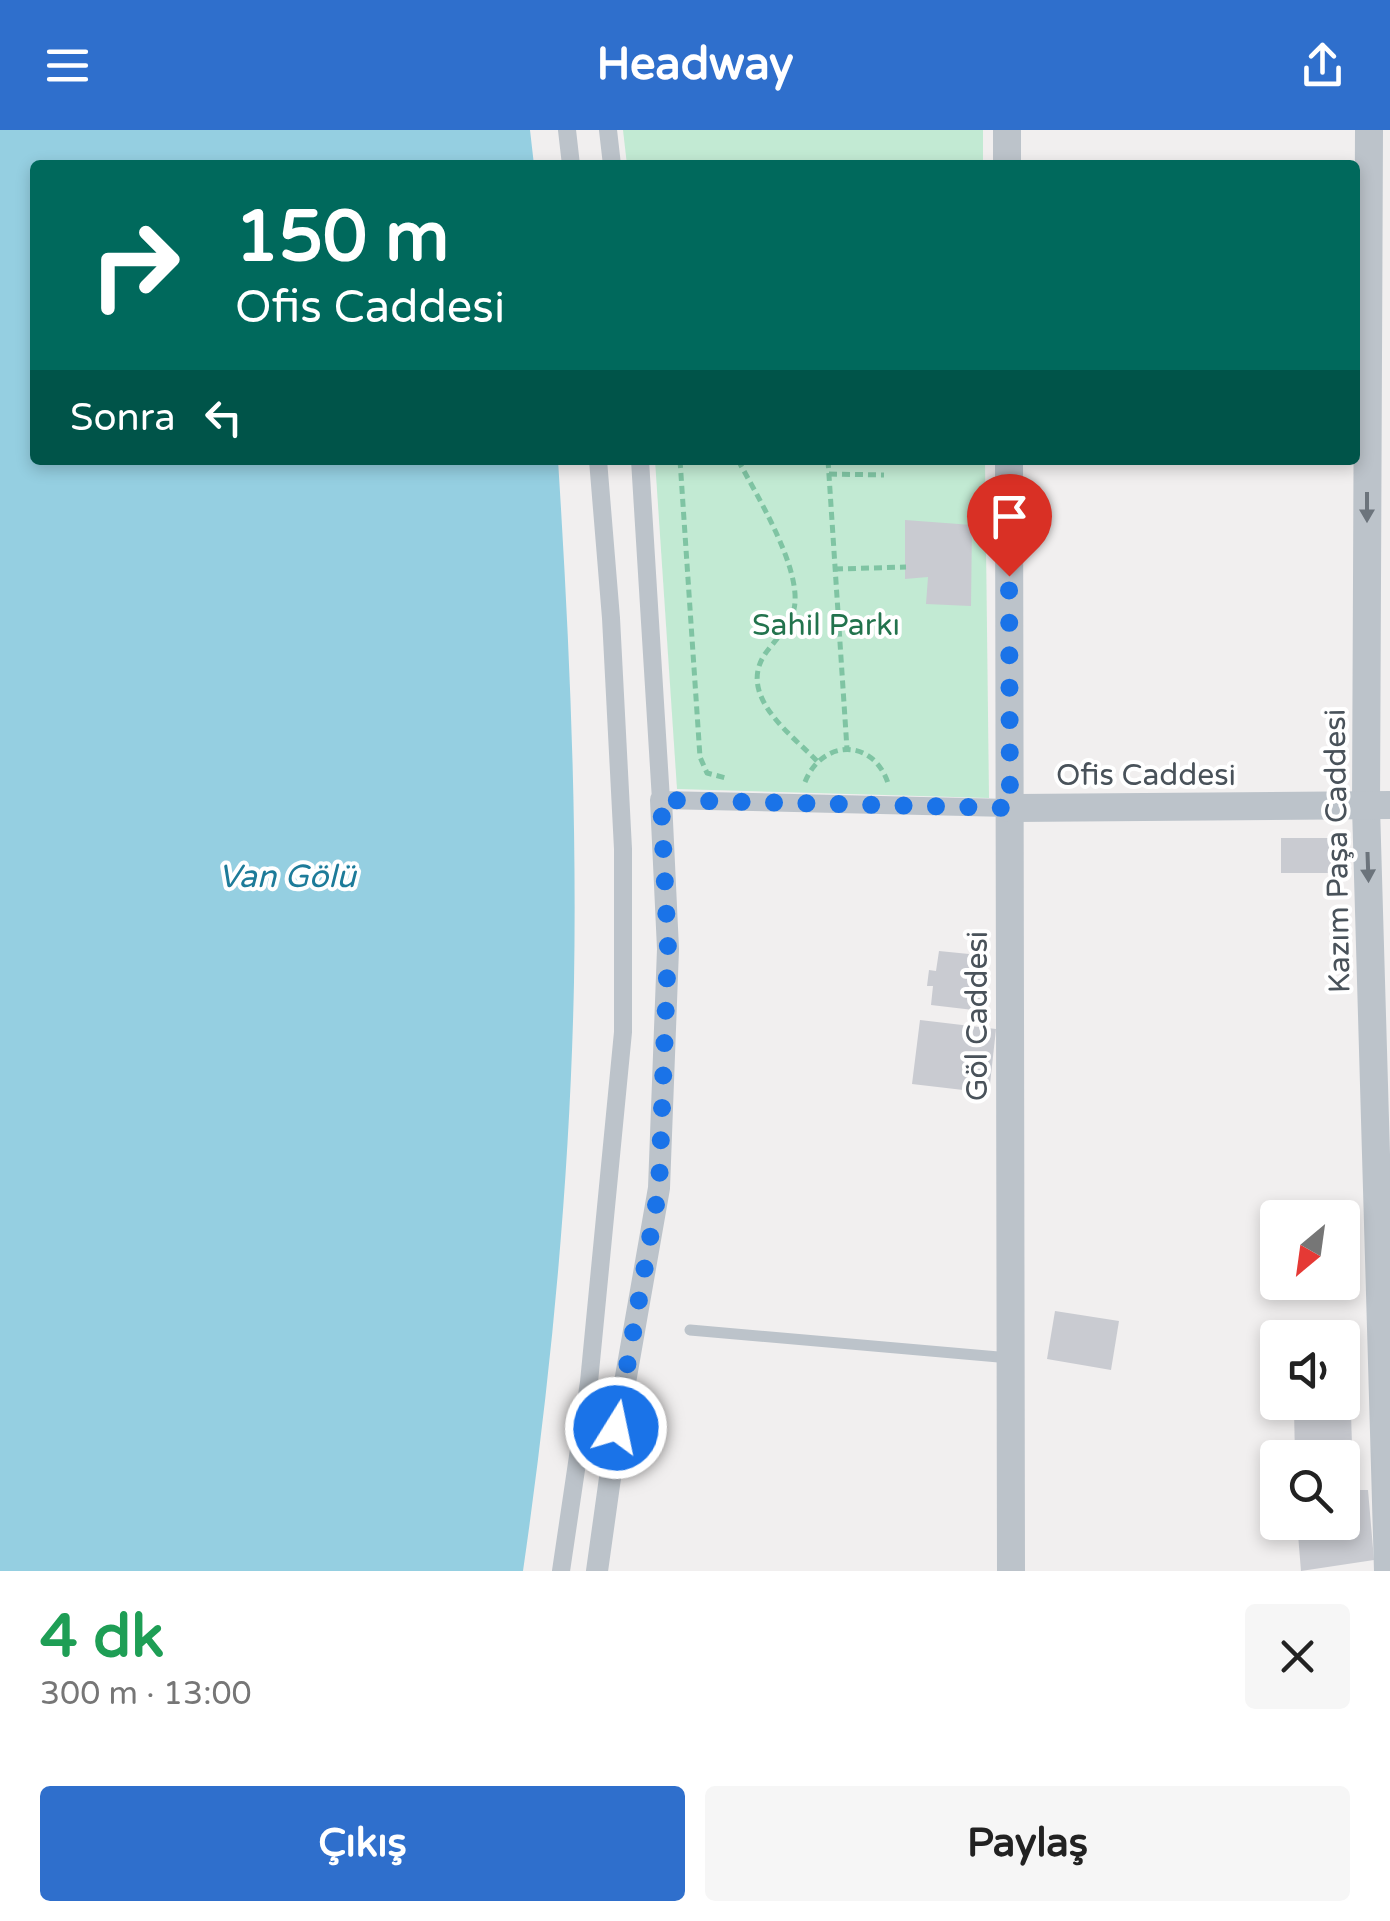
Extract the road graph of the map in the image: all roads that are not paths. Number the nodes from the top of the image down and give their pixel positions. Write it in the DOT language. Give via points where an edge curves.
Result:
graph roads {
  1 [pos="567,130"];
  2 [pos="608,130"];
  3 [pos="1007,130"];
  4 [pos="1369,130"];
  5 [pos="570,160"];
  6 [pos="611,160"];
  7 [pos="1008,160"];
  8 [pos="598,465"];
  9 [pos="640,465"];
  10 [pos="1009,465"];
  11 [pos="661,800"];
  12 [pos="1378,806"];
  13 [pos="1010,808"];
  14 [pos="690,1330"];
  15 [pos="1010,1358"];
  16 [pos="561,1571"];
  17 [pos="597,1571"];
  18 [pos="1010,1571"];
  19 [pos="1388,1571"];
  1 -- 5 [label="street"];
  2 -- 6 [label="street"];
  3 -- 7 [label="street"];
  4 -- 12 [label="street, Kazım Paşa Caddesi, one-way"];
  8 -- 16 [label="street" via="622,849 622,1032 589,1382"];
  9 -- 11 [label="street"];
  10 -- 13 [label="street, Göl Caddesi"];
  11 -- 13 [label="street, Ofis Caddesi"];
  11 -- 17 [label="street" via="668,949 659,1188"];
  12 -- 13 [label="street, Ofis Caddesi"];
  12 -- 19 [label="street, Kazım Paşa Caddesi, one-way"];
  13 -- 15 [label="street, Göl Caddesi"];
  14 -- 15 [label="lane"];
  15 -- 18 [label="street, Göl Caddesi"];
}
